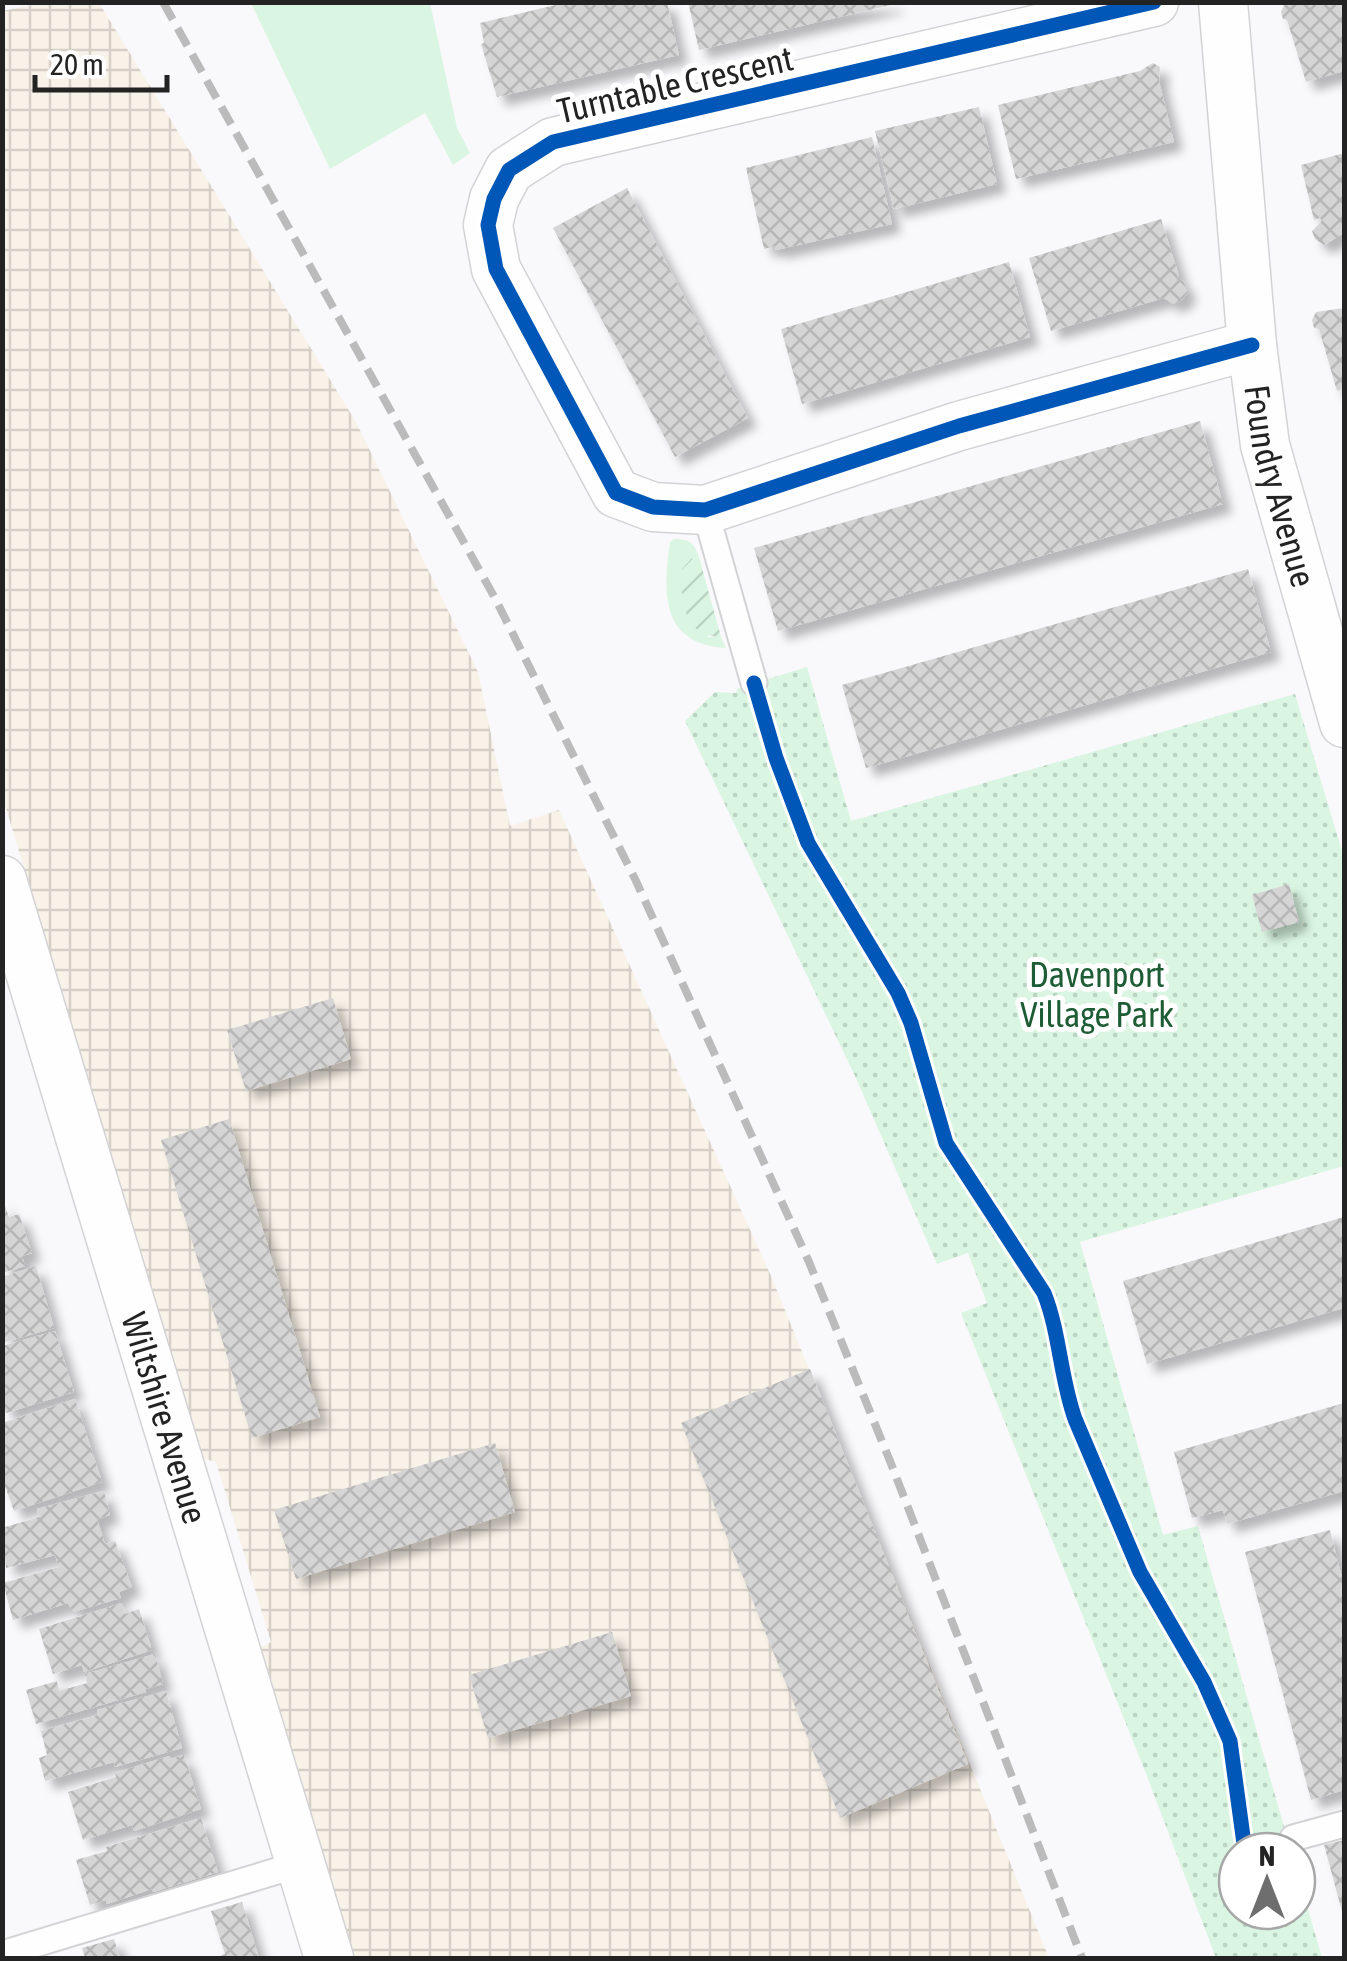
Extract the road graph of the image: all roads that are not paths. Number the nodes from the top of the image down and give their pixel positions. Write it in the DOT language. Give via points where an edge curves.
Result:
graph roads {
  1 [pos="1154,2"];
  2 [pos="1223,2"];
  3 [pos="1252,345"];
  4 [pos="705,510"];
  5 [pos="754,682"];
  6 [pos="1344,723"];
  7 [pos="2,880"];
  8 [pos="1344,1824"];
  9 [pos="1317,1831"];
  10 [pos="300,1864"];
  11 [pos="2,1954"];
  12 [pos="328,1958"];
  1 -- 4 [label="street, Turntable Crescent" via="553,142 509,170 488,225 496,269 616,493 653,508"];
  2 -- 3 [label="street, Foundry Avenue"];
  3 -- 4 [label="street, Turntable Crescent" via="959,426"];
  3 -- 6 [label="street, Foundry Avenue" via="1266,445"];
  4 -- 5 [label="lane"];
  7 -- 10 [label="street, Wiltshire Avenue"];
  8 -- 9 [label="lane"];
  10 -- 11 [label="lane"];
  10 -- 12 [label="street, Wiltshire Avenue"];
}
